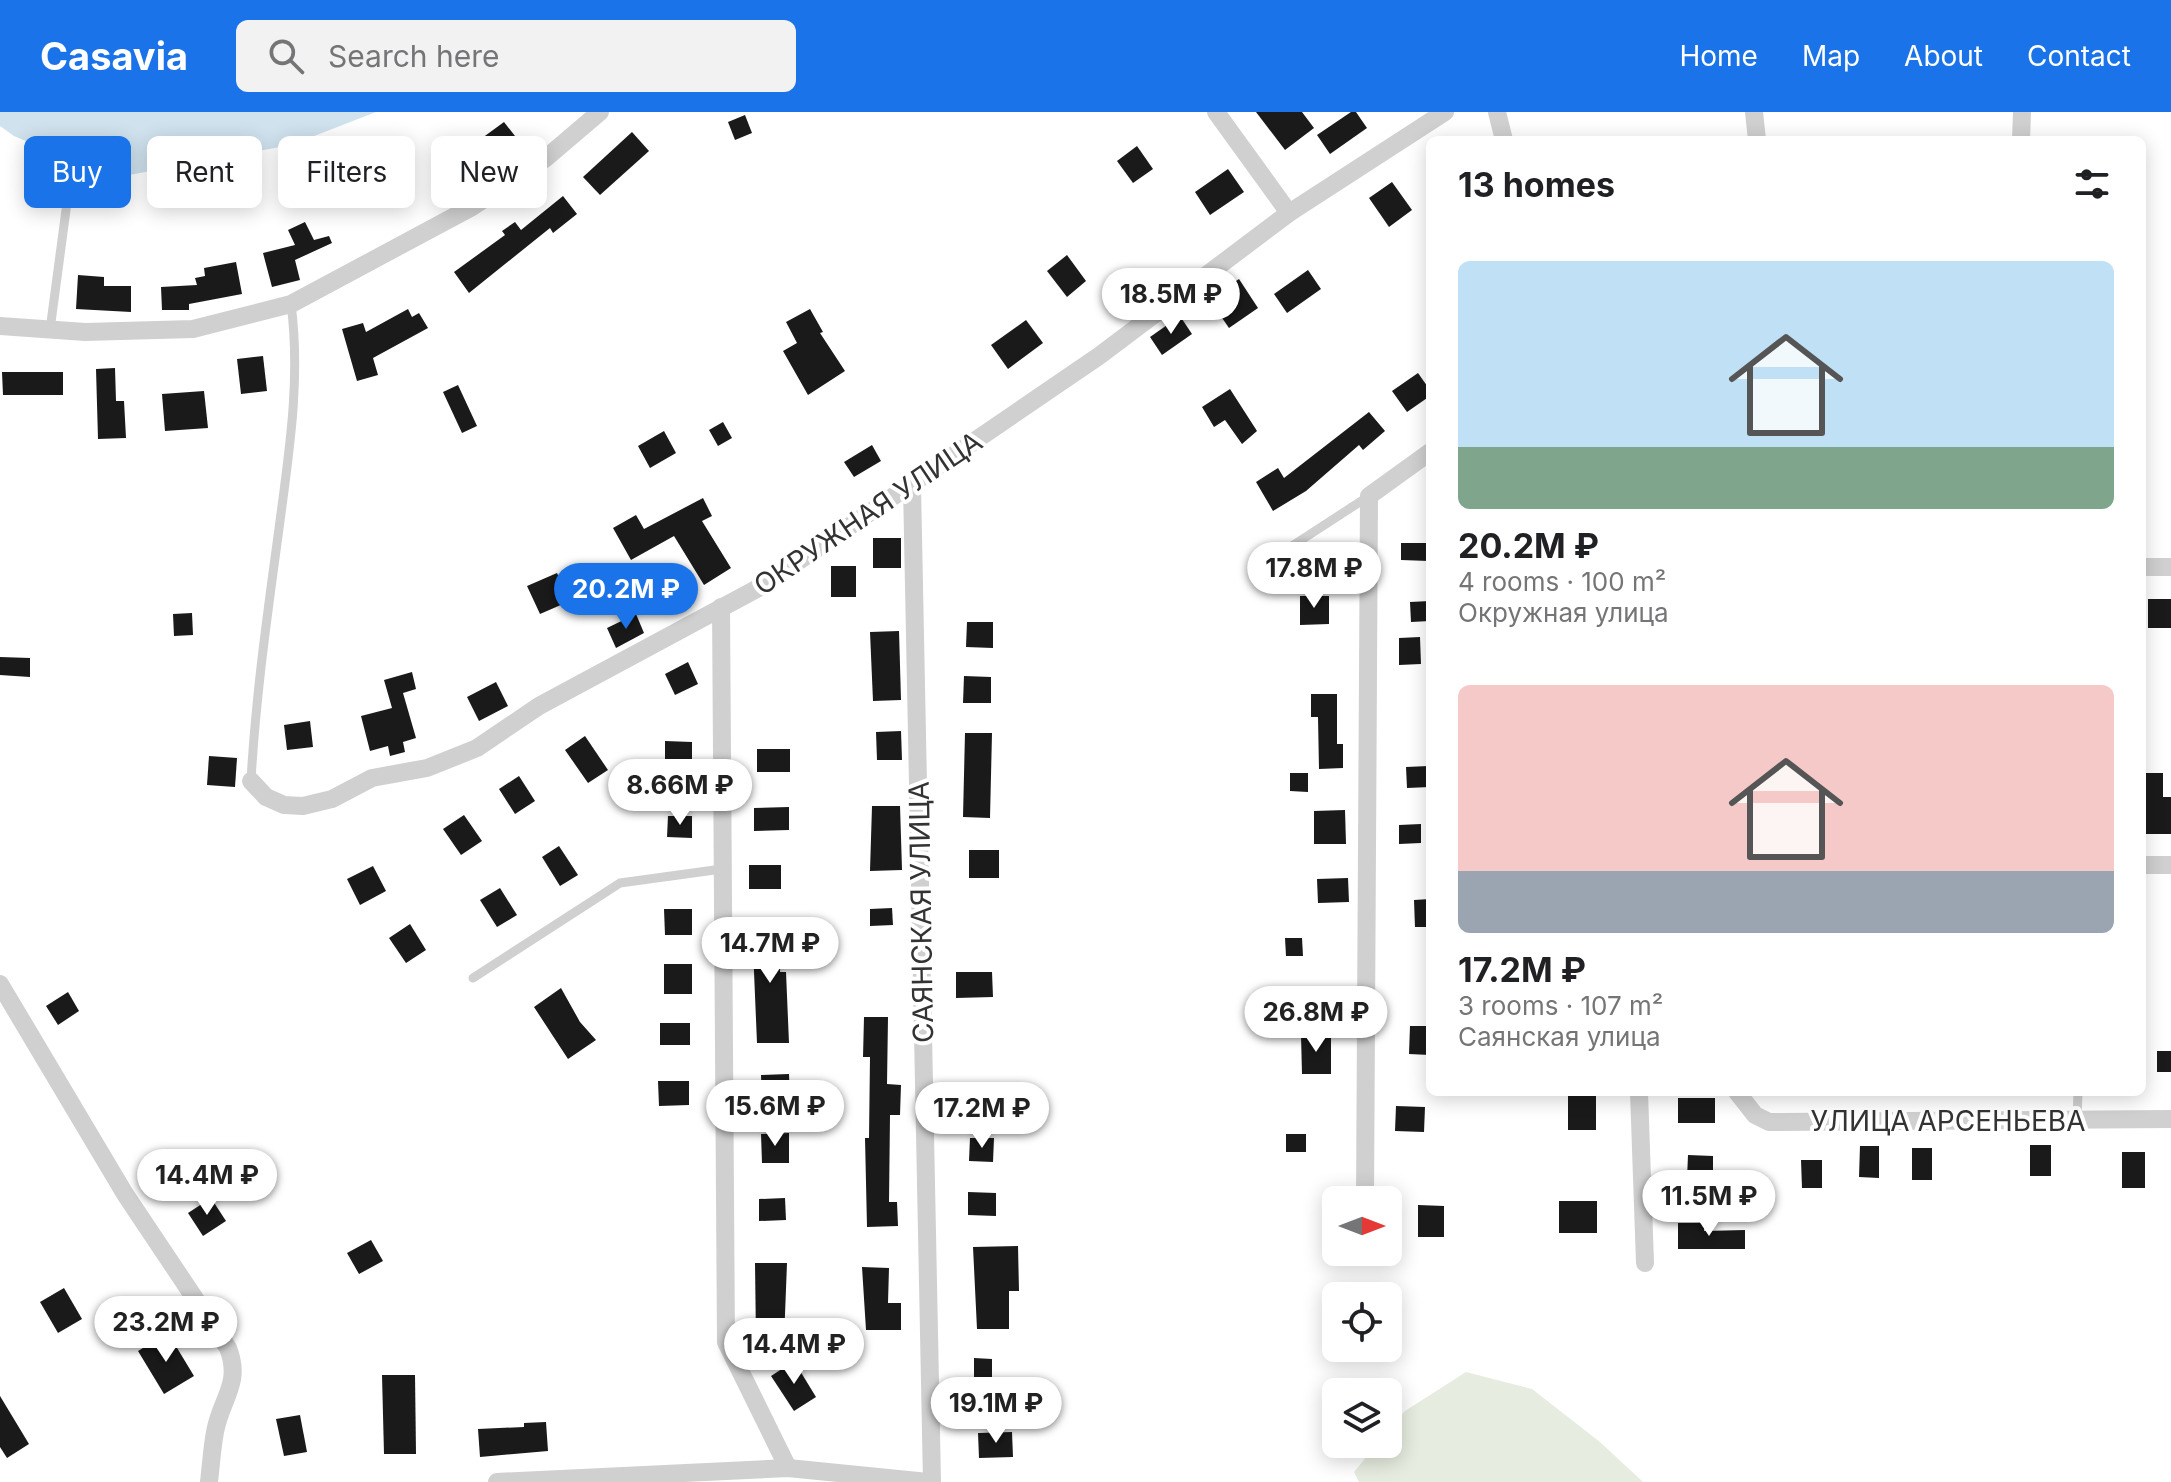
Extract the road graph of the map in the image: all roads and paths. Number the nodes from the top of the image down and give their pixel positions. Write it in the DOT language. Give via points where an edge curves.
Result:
graph roads {
  1 [pos="600,112"];
  2 [pos="1216,112"];
  3 [pos="1445,112"];
  4 [pos="1497,112"];
  5 [pos="1754,112"];
  6 [pos="2022,112"];
  7 [pos="1503,136"];
  8 [pos="1757,136"];
  9 [pos="2021,136"];
  10 [pos="66,208"];
  11 [pos="1289,213"];
  12 [pos="291,304"];
  13 [pos="0,326"];
  14 [pos="50,330"];
  15 [pos="1426,455"];
  16 [pos="912,486"];
  17 [pos="1369,496"];
  18 [pos="1292,546"];
  19 [pos="2146,567"];
  20 [pos="2171,567"];
  21 [pos="721,607"];
  22 [pos="251,781"];
  23 [pos="2146,865"];
  24 [pos="2171,865"];
  25 [pos="722,869"];
  26 [pos="473,978"];
  27 [pos="0,984"];
  28 [pos="1639,1096"];
  29 [pos="1740,1096"];
  30 [pos="2078,1096"];
  31 [pos="2171,1119"];
  32 [pos="2077,1121"];
  33 [pos="1365,1186"];
  34 [pos="1645,1263"];
  35 [pos="788,1468"];
  36 [pos="209,1482"];
  37 [pos="497,1482"];
  38 [pos="930,1482"];
  1 -- 12 [label="street" via="546,158 472,207"];
  2 -- 11 [label="street"];
  3 -- 11 [label="street, ОКРУЖНАЯ УЛИЦА"];
  4 -- 7 [label="street"];
  5 -- 8 [label="street"];
  6 -- 9 [label="street"];
  10 -- 14 [label="lane"];
  11 -- 16 [label="street, ОКРУЖНАЯ УЛИЦА" via="1121,341"];
  12 -- 14 [label="street" via="193,329"];
  12 -- 22 [label="lane" via="297,346 292,427"];
  13 -- 14 [label="street"];
  15 -- 17 [label="street"];
  16 -- 21 [label="street, ОКРУЖНАЯ УЛИЦА" via="762,586"];
  16 -- 38 [label="street, САЯНСКАЯ УЛИЦА"];
  17 -- 18 [label="lane"];
  17 -- 33 [label="street"];
  19 -- 20 [label="street"];
  21 -- 22 [label="street, ОКРУЖНАЯ УЛИЦА" via="539,706 477,748 427,768 372,778 332,799 303,806 266,797"];
  21 -- 25 [label="street"];
  23 -- 24 [label="street"];
  25 -- 26 [label="lane" via="620,883"];
  25 -- 35 [label="street" via="726,1342"];
  27 -- 36 [label="street" via="125,1194 228,1348 234,1379 215,1429"];
  28 -- 34 [label="street"];
  29 -- 32 [label="street, УЛИЦА АРСЕНЬЕВА" via="1755,1115 1769,1122"];
  30 -- 32 [label="lane"];
  31 -- 32 [label="street, УЛИЦА АРСЕНЬЕВА"];
  35 -- 37 [label="street"];
  35 -- 38 [label="street"];
}
